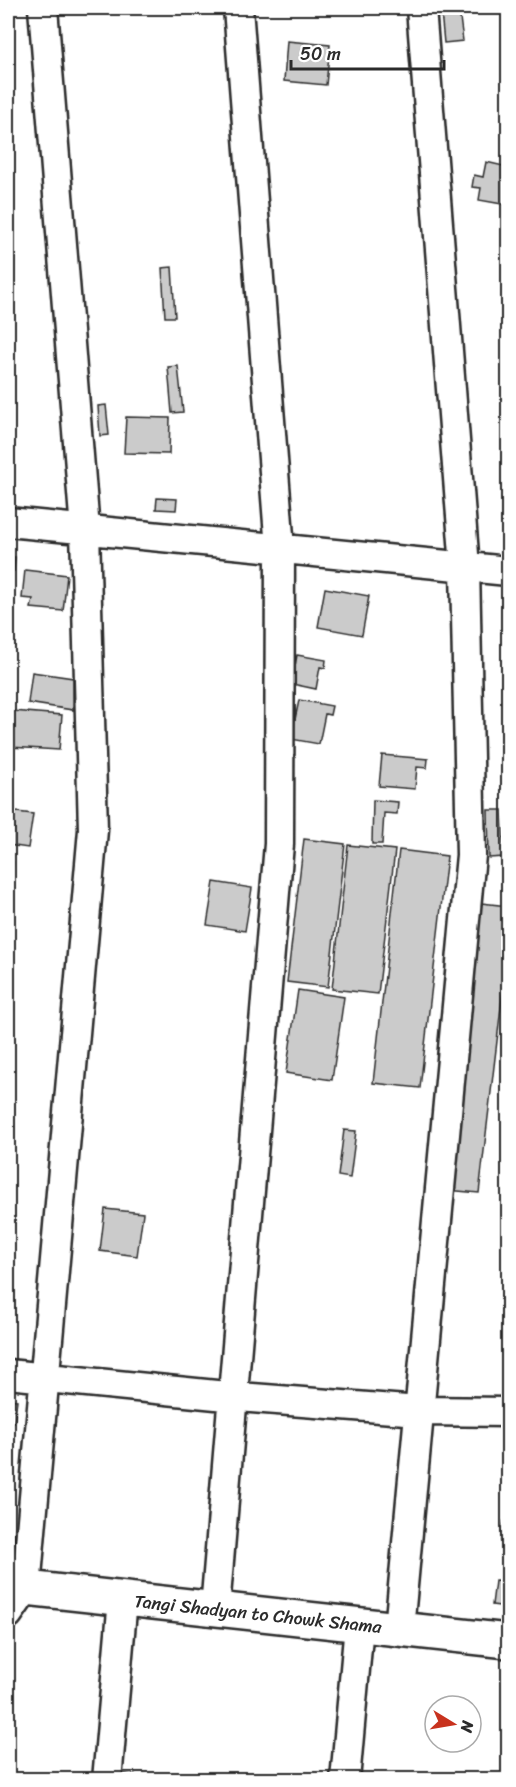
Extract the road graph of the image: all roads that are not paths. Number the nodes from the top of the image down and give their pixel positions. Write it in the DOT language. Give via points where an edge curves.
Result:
graph roads {
  1 [pos="43,8"];
  2 [pos="238,8"];
  3 [pos="421,8"];
  4 [pos="8,522"];
  5 [pos="85,530"];
  6 [pos="280,549"];
  7 [pos="465,567"];
  8 [pos="508,571"];
  9 [pos="8,1374"];
  10 [pos="44,1377"];
  11 [pos="233,1396"];
  12 [pos="419,1411"];
  13 [pos="508,1412"];
  14 [pos="14,1596"];
  15 [pos="123,1599"];
  16 [pos="215,1609"];
  17 [pos="359,1625"];
  18 [pos="399,1629"];
  19 [pos="508,1641"];
  20 [pos="106,1779"];
  21 [pos="345,1779"];
  1 -- 5 [label="street"];
  2 -- 6 [label="street"];
  3 -- 7 [label="street"];
  4 -- 5 [label="street"];
  5 -- 6 [label="street"];
  5 -- 10 [label="street" via="93,830"];
  6 -- 7 [label="street"];
  6 -- 11 [label="street" via="279,844"];
  7 -- 8 [label="street"];
  7 -- 12 [label="street" via="471,855"];
  9 -- 10 [label="street"];
  10 -- 11 [label="street"];
  10 -- 14 [label="street"];
  11 -- 12 [label="street"];
  11 -- 16 [label="street"];
  12 -- 13 [label="street"];
  12 -- 18 [label="street"];
  14 -- 15 [label="main road, Tangi Shadyan to Chowk Shama"];
  15 -- 16 [label="main road, Tangi Shadyan to Chowk Shama"];
  15 -- 20 [label="street"];
  16 -- 17 [label="main road, Tangi Shadyan to Chowk Shama"];
  17 -- 18 [label="main road, Tangi Shadyan to Chowk Shama"];
  17 -- 21 [label="street"];
  18 -- 19 [label="main road, Tangi Shadyan to Chowk Shama"];
}
